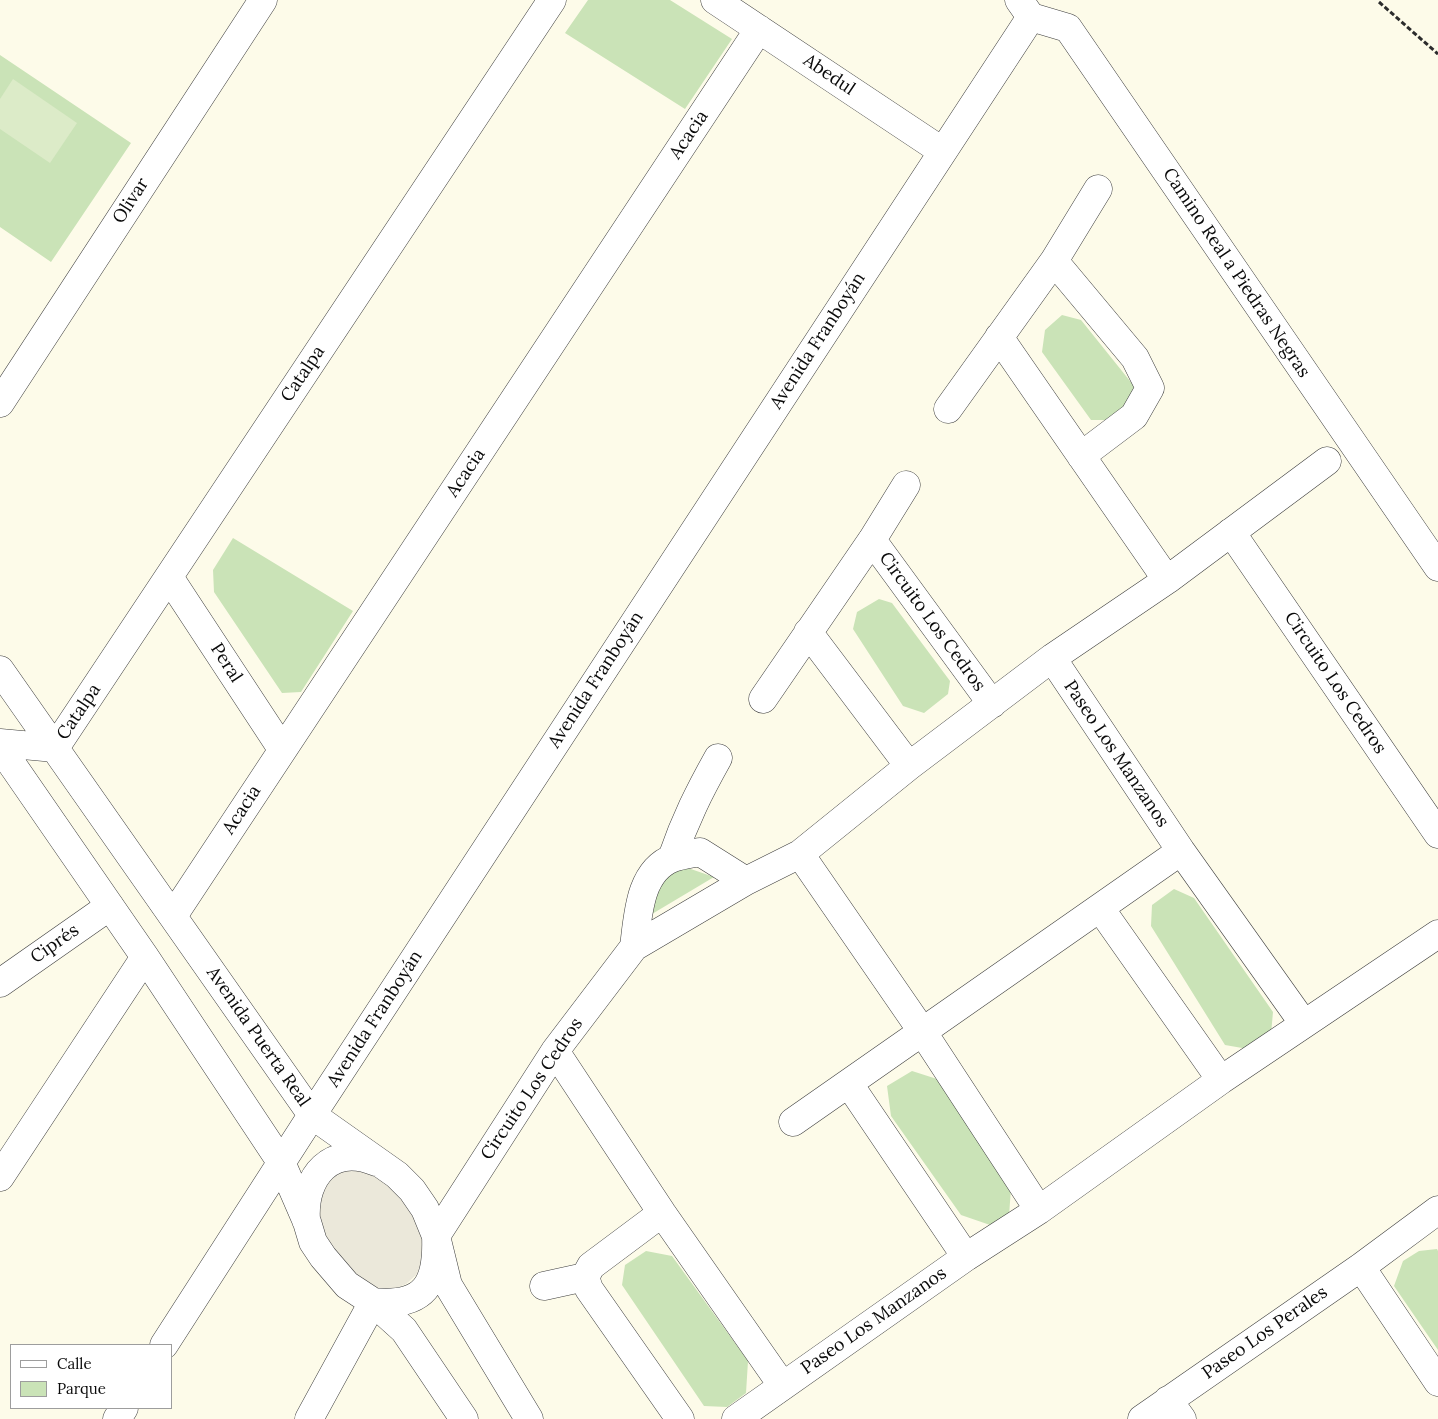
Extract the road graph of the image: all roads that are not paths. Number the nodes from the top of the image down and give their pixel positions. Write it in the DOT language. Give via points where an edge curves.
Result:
graph roads {
  1 [pos="263,0"];
  2 [pos="552,0"];
  3 [pos="715,0"];
  4 [pos="1025,8"];
  5 [pos="759,29"];
  6 [pos="942,151"];
  7 [pos="1098,189"];
  8 [pos="1054,261"];
  9 [pos="1000,337"];
  10 [pos="0,403"];
  11 [pos="948,409"];
  12 [pos="1081,456"];
  13 [pos="1327,460"];
  14 [pos="906,485"];
  15 [pos="1231,532"];
  16 [pos="872,540"];
  17 [pos="1438,567"];
  18 [pos="169,577"];
  19 [pos="1167,580"];
  20 [pos="808,632"];
  21 [pos="1052,658"];
  22 [pos="0,670"];
  23 [pos="763,699"];
  24 [pos="992,704"];
  25 [pos="0,743"];
  26 [pos="0,747"];
  27 [pos="55,748"];
  28 [pos="282,749"];
  29 [pos="718,758"];
  30 [pos="909,766"];
  31 [pos="1438,834"];
  32 [pos="1181,851"];
  33 [pos="800,854"];
  34 [pos="672,858"];
  35 [pos="746,880"];
  36 [pos="110,906"];
  37 [pos="1100,908"];
  38 [pos="173,916"];
  39 [pos="1438,934"];
  40 [pos="634,947"];
  41 [pos="145,957"];
  42 [pos="0,983"];
  43 [pos="1304,1024"];
  44 [pos="922,1031"];
  45 [pos="555,1051"];
  46 [pos="1221,1080"];
  47 [pos="849,1084"];
  48 [pos="312,1115"];
  49 [pos="793,1122"];
  50 [pos="282,1162"];
  51 [pos="397,1174"];
  52 [pos="0,1177"];
  53 [pos="1039,1210"];
  54 [pos="662,1213"];
  55 [pos="1436,1217"];
  56 [pos="307,1222"];
  57 [pos="436,1236"];
  58 [pos="966,1258"];
  59 [pos="1361,1267"];
  60 [pos="585,1277"];
  61 [pos="544,1286"];
  62 [pos="373,1302"];
  63 [pos="165,1344"];
  64 [pos="1438,1382"];
  65 [pos="782,1386"];
  66 [pos="1175,1409"];
  67 [pos="308,1419"];
  68 [pos="464,1419"];
  69 [pos="529,1419"];
  70 [pos="680,1419"];
  71 [pos="736,1419"];
  72 [pos="1142,1419"];
  1 -- 10 [label="street, Olivar"];
  2 -- 18 [label="street, Catalpa"];
  3 -- 5 [label="street, Abedul"];
  4 -- 6 [label="street, Avenida Franboyán"];
  4 -- 17 [label="street, Camino Real a Piedras Negras" via="1068,28"];
  5 -- 6 [label="street, Abedul"];
  5 -- 28 [label="street, Acacia"];
  6 -- 48 [label="street, Avenida Franboyán"];
  7 -- 8 [label="street"];
  8 -- 9 [label="street"];
  8 -- 12 [label="street" via="1135,358 1150,388 1134,416"];
  9 -- 11 [label="street"];
  9 -- 12 [label="street"];
  12 -- 19 [label="street"];
  13 -- 15 [label="street, Circuito Los Cedros"];
  14 -- 16 [label="street, Circuito Los Cedros"];
  15 -- 19 [label="street, Circuito Los Cedros"];
  15 -- 31 [label="street, Circuito Los Cedros"];
  16 -- 20 [label="street, Circuito Los Cedros"];
  16 -- 24 [label="street, Circuito Los Cedros"];
  18 -- 27 [label="street, Catalpa"];
  18 -- 28 [label="street, Peral"];
  19 -- 21 [label="street, Circuito Los Cedros"];
  20 -- 23 [label="street, Circuito Los Cedros"];
  20 -- 30 [label="street"];
  21 -- 24 [label="street, Circuito Los Cedros"];
  21 -- 32 [label="street, Paseo Los Manzanos"];
  22 -- 27 [label="street, Avenida Puerta Real"];
  24 -- 30 [label="street, Circuito Los Cedros"];
  25 -- 27 [label="street"];
  26 -- 36 [label="street"];
  27 -- 38 [label="street, Avenida Puerta Real"];
  28 -- 38 [label="street, Acacia"];
  29 -- 34 [label="street" via="693,803"];
  30 -- 33 [label="street, Circuito Los Cedros"];
  32 -- 37 [label="street"];
  32 -- 43 [label="street, Paseo Los Manzanos"];
  33 -- 35 [label="street, Circuito Los Cedros"];
  33 -- 44 [label="street"];
  34 -- 35 [label="street, Circuito Los Cedros" via="700,852"];
  34 -- 40 [label="street, Circuito Los Cedros" via="652,873 640,903"];
  35 -- 40 [label="street, Circuito Los Cedros"];
  36 -- 41 [label="street"];
  36 -- 42 [label="street, Ciprés"];
  37 -- 44 [label="street"];
  37 -- 46 [label="street"];
  38 -- 48 [label="street, Avenida Puerta Real"];
  39 -- 43 [label="street, Paseo Los Manzanos"];
  40 -- 45 [label="street, Circuito Los Cedros"];
  41 -- 50 [label="street"];
  41 -- 52 [label="street"];
  43 -- 46 [label="street, Paseo Los Manzanos"];
  44 -- 47 [label="street"];
  44 -- 53 [label="street"];
  45 -- 54 [label="street, Paseo Los Manzanos"];
  45 -- 57 [label="street, Circuito Los Cedros"];
  46 -- 53 [label="street, Paseo Los Manzanos"];
  47 -- 49 [label="street"];
  47 -- 58 [label="street, Paseo Los Manzanos"];
  48 -- 50 [label="street, Avenida Franboyán"];
  48 -- 51 [label="street, Avenida Puerta Real"];
  50 -- 56 [label="street"];
  50 -- 63 [label="street, Avenida Franboyán"];
  51 -- 56 [label="street" via="383,1165 353,1155 333,1161 323,1168 309,1188 305,1203"];
  51 -- 57 [label="street, Avenida Puerta Real" via="425,1209"];
  53 -- 58 [label="street, Paseo Los Manzanos"];
  54 -- 60 [label="street" via="591,1266"];
  54 -- 65 [label="street, Paseo Los Manzanos"];
  55 -- 59 [label="street, Paseo Los Perales"];
  56 -- 62 [label="street" via="313,1242 330,1267 346,1285"];
  57 -- 62 [label="street" via="434,1273 421,1292 404,1302"];
  57 -- 69 [label="street, Avenida Puerta Real" via="448,1285"];
  58 -- 65 [label="street, Paseo Los Manzanos"];
  59 -- 64 [label="street"];
  59 -- 66 [label="street, Paseo Los Perales"];
  60 -- 61 [label="street"];
  60 -- 70 [label="street" via="590,1289"];
  62 -- 67 [label="street"];
  62 -- 68 [label="street" via="404,1330"];
  65 -- 71 [label="street, Paseo Los Manzanos"];
  66 -- 72 [label="street, Paseo Los Perales"];
}
